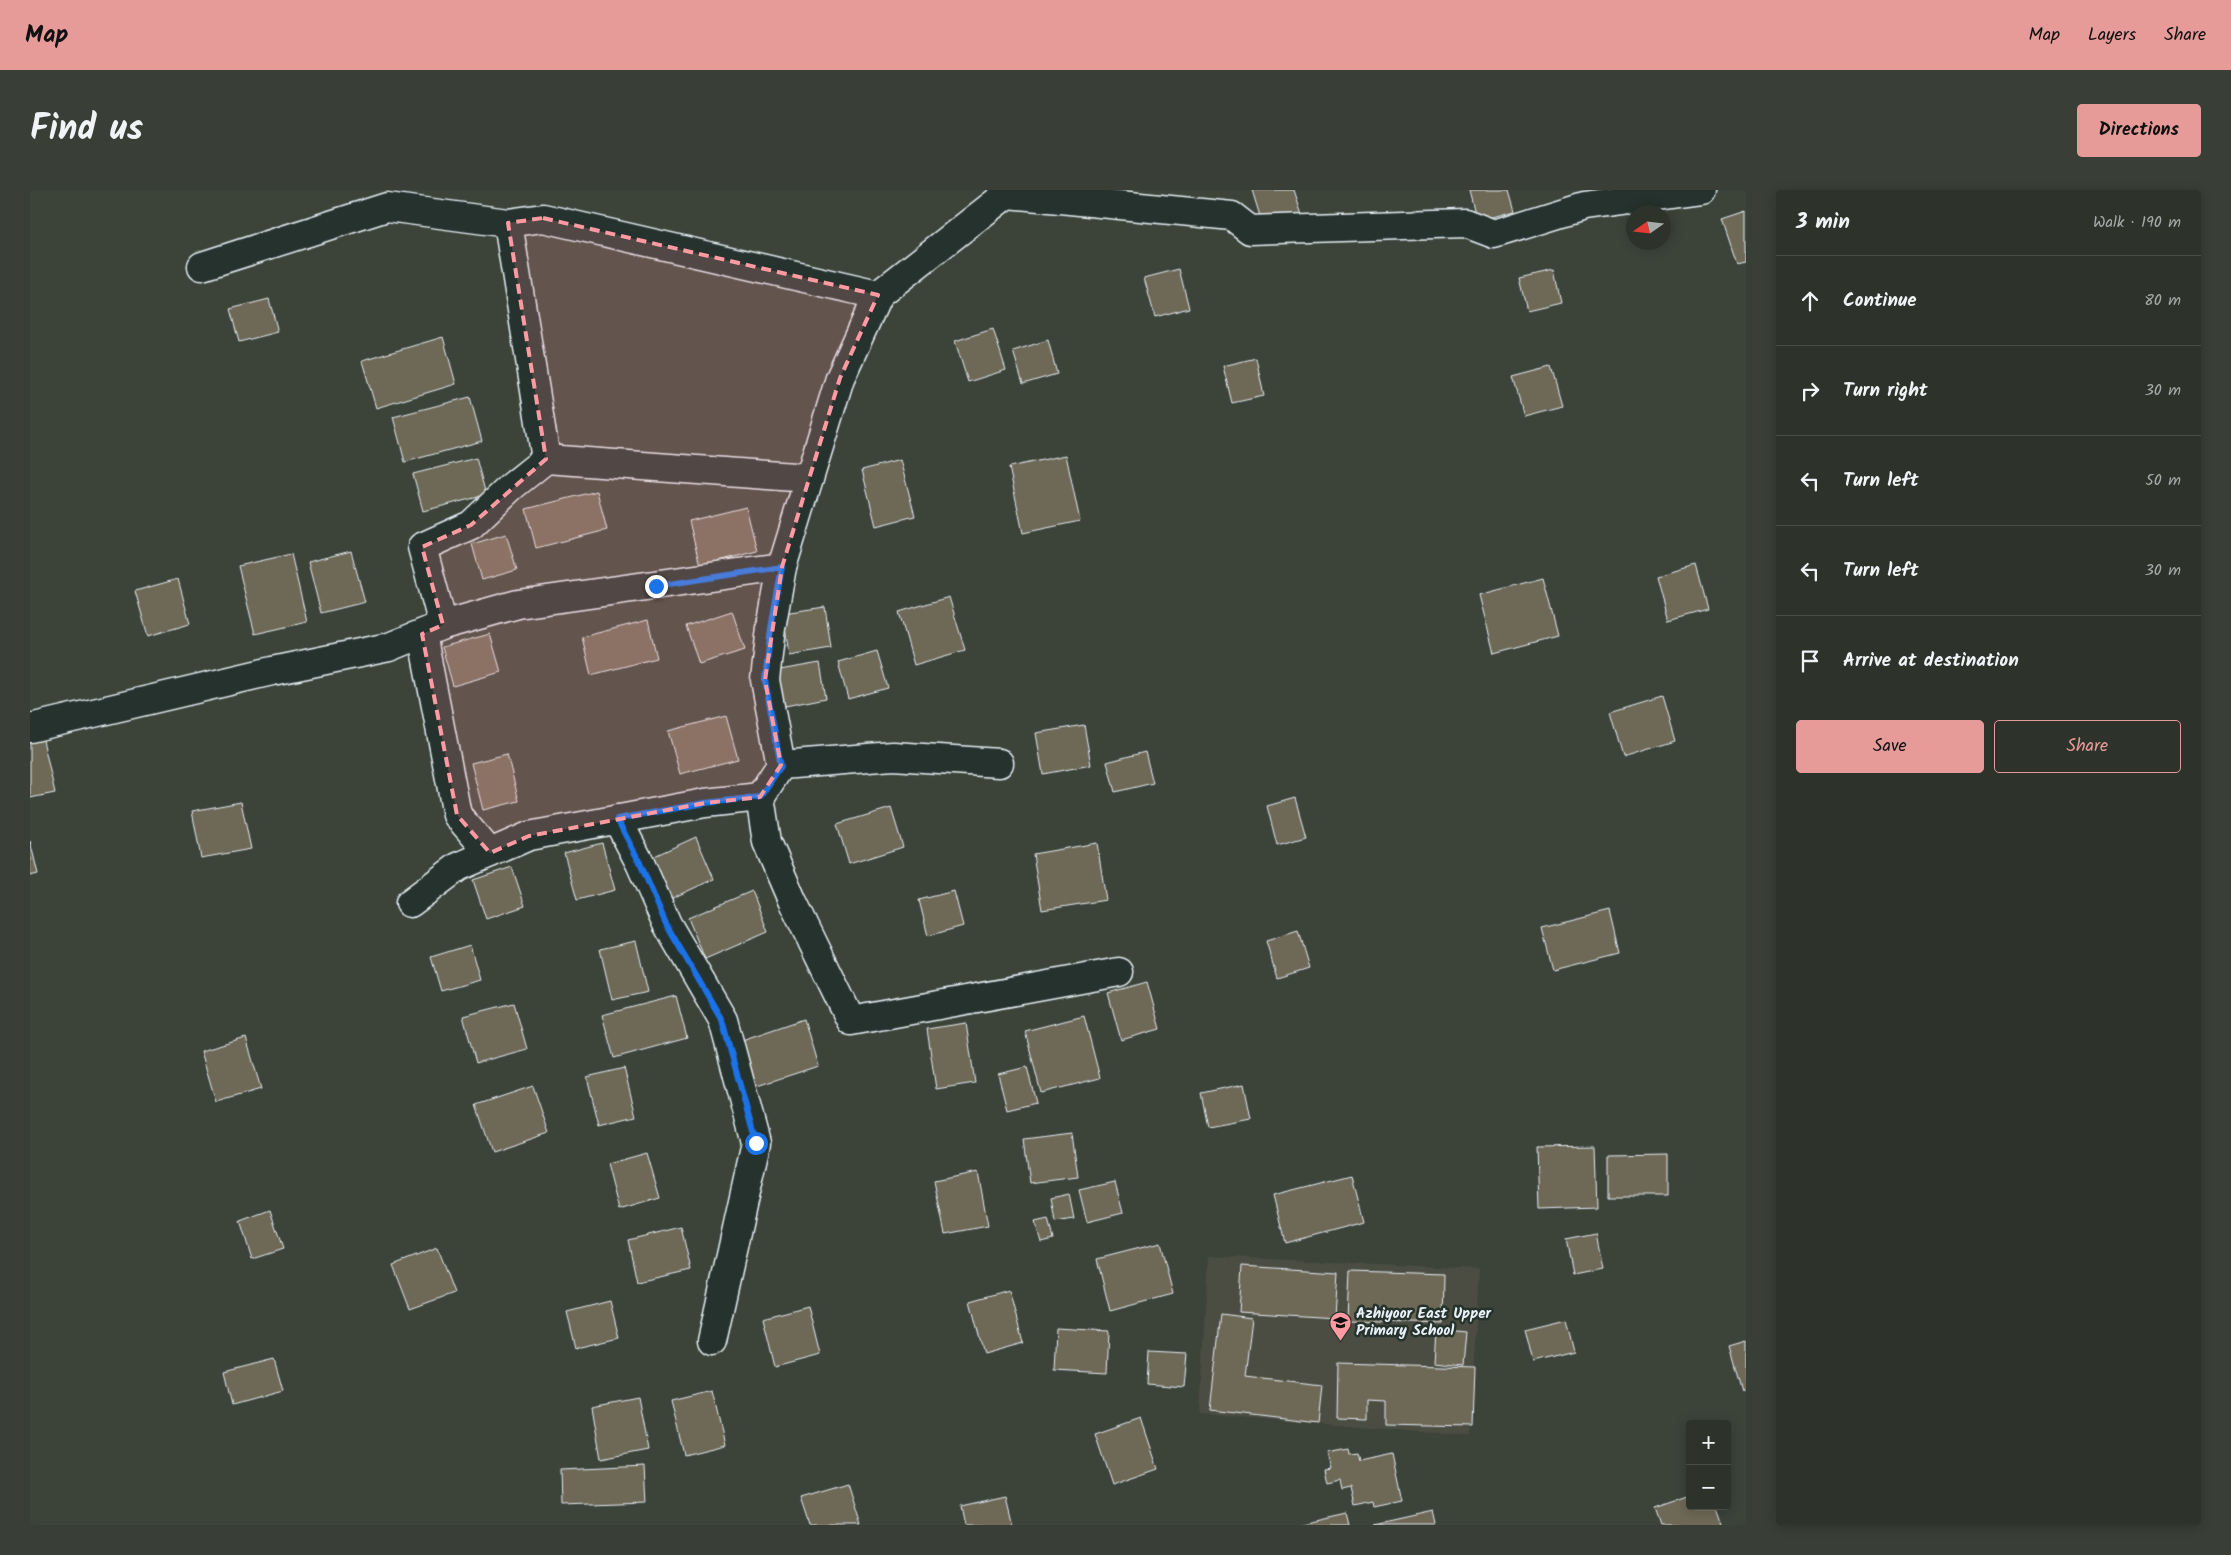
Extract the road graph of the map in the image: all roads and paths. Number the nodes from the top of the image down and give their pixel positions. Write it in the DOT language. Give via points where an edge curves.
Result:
graph roads {
  1 [pos="1701,190"];
  2 [pos="1010,192"];
  3 [pos="508,224"];
  4 [pos="202,266"];
  5 [pos="878,294"];
  6 [pos="546,459"];
  7 [pos="809,478"];
  8 [pos="782,567"];
  9 [pos="433,629"];
  10 [pos="30,728"];
  11 [pos="999,763"];
  12 [pos="781,766"];
  13 [pos="760,797"];
  14 [pos="617,819"];
  15 [pos="490,853"];
  16 [pos="410,904"];
  17 [pos="1119,972"];
  18 [pos="712,1341"];
  1 -- 2 [label="street" via="1584,206 1494,234 1465,223 1250,230 1232,216"];
  2 -- 5 [label="street"];
  3 -- 4 [label="street" via="386,207"];
  3 -- 5 [label="street" via="542,218"];
  3 -- 6 [label="street"];
  5 -- 7 [label="street" via="840,378"];
  6 -- 7 [label="street"];
  6 -- 9 [label="street" via="472,525 422,547"];
  7 -- 8 [label="street"];
  8 -- 9 [label="street" via="518,604"];
  8 -- 12 [label="street" via="765,680"];
  9 -- 10 [label="street" via="389,647"];
  9 -- 15 [label="street" via="457,815"];
  11 -- 12 [label="street" via="893,756"];
  12 -- 13 [label="street"];
  13 -- 14 [label="street"];
  13 -- 17 [label="street" via="767,842 851,1021"];
  14 -- 15 [label="street" via="529,836"];
  14 -- 18 [label="street" via="666,924 722,1020 756,1143"];
  15 -- 16 [label="street" via="458,867"];
}
